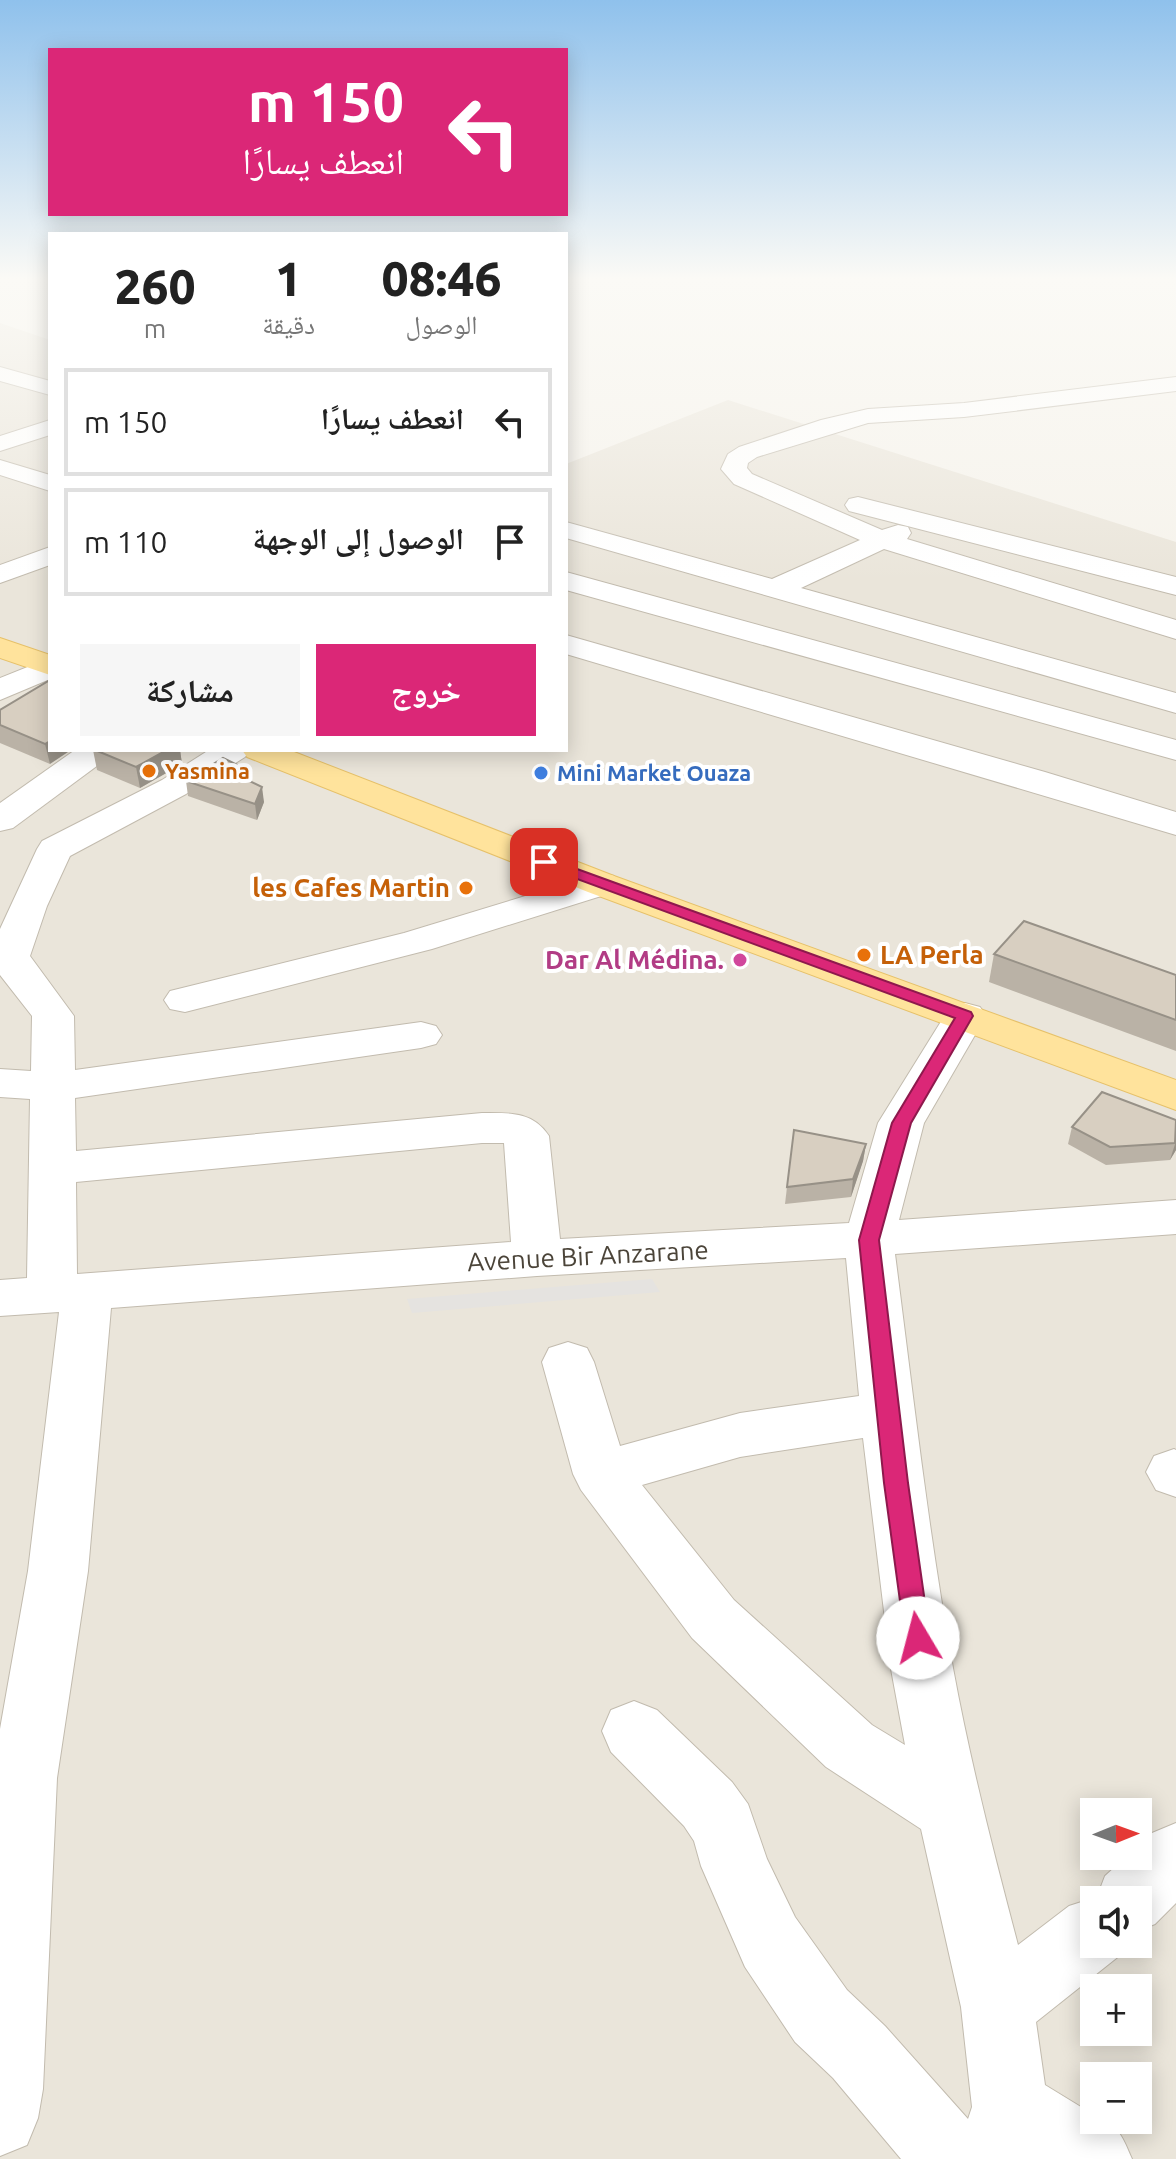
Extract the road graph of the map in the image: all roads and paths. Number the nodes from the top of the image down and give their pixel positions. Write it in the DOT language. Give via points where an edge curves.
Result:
graph roads {
  1 [pos="22,380"];
  2 [pos="1176,384"];
  3 [pos="48,387"];
  4 [pos="0,388"];
  5 [pos="0,416"];
  6 [pos="48,428"];
  7 [pos="48,428"];
  8 [pos="0,444"];
  9 [pos="0,467"];
  10 [pos="743,479"];
  11 [pos="48,482"];
  12 [pos="926,521"];
  13 [pos="568,531"];
  14 [pos="882,540"];
  15 [pos="12,542"];
  16 [pos="48,553"];
  17 [pos="48,555"];
  18 [pos="0,575"];
  19 [pos="568,582"];
  20 [pos="1176,586"];
  21 [pos="776,588"];
  22 [pos="38,589"];
  23 [pos="0,592"];
  24 [pos="1176,630"];
  25 [pos="568,645"];
  26 [pos="0,647"];
  27 [pos="48,665"];
  28 [pos="48,667"];
  29 [pos="0,690"];
  30 [pos="1176,703"];
  31 [pos="1176,750"];
  32 [pos="94,752"];
  33 [pos="230,752"];
  34 [pos="264,752"];
  35 [pos="0,820"];
  36 [pos="1176,824"];
  37 [pos="0,827"];
  38 [pos="76,838"];
  39 [pos="601,884"];
  40 [pos="14,903"];
  41 [pos="8,971"];
  42 [pos="185,1000"];
  43 [pos="965,1016"];
  44 [pos="421,1035"];
  45 [pos="0,1083"];
  46 [pos="53,1087"];
  47 [pos="1176,1096"];
  48 [pos="52,1169"];
  49 [pos="1176,1217"];
  50 [pos="869,1240"];
  51 [pos="537,1258"];
  52 [pos="69,1291"];
  53 [pos="0,1298"];
  54 [pos="568,1362"];
  55 [pos="890,1413"];
  56 [pos="601,1474"];
  57 [pos="634,1731"];
  58 [pos="12,1777"];
  59 [pos="950,1810"];
  60 [pos="1176,1856"];
  61 [pos="1145,1886"];
  62 [pos="1080,1942"];
  63 [pos="997,2007"];
  64 [pos="3,2028"];
  65 [pos="0,2118"];
  66 [pos="1002,2133"];
  67 [pos="952,2159"];
  68 [pos="1093,2159"];
  1 -- 3 [label="street"];
  1 -- 4 [label="street"];
  2 -- 10 [label="street" via="856,418 748,452 737,459 734,469"];
  5 -- 6 [label="street"];
  7 -- 8 [label="street"];
  9 -- 11 [label="street"];
  10 -- 12 [label="street"];
  10 -- 14 [label="street"];
  12 -- 14 [label="street"];
  12 -- 20 [label="street"];
  13 -- 21 [label="street"];
  14 -- 21 [label="street"];
  14 -- 24 [label="street"];
  15 -- 16 [label="street"];
  17 -- 18 [label="street"];
  19 -- 31 [label="street"];
  21 -- 30 [label="street"];
  22 -- 23 [label="street"];
  25 -- 36 [label="street"];
  26 -- 27 [label="main road"];
  28 -- 29 [label="street"];
  32 -- 35 [label="street"];
  33 -- 38 [label="street"];
  34 -- 39 [label="main road"];
  37 -- 38 [label="street"];
  38 -- 40 [label="street" via="55,849"];
  39 -- 42 [label="street" via="418,941"];
  39 -- 43 [label="main road"];
  40 -- 41 [label="street"];
  41 -- 46 [label="street" via="50,1006"];
  43 -- 47 [label="main road"];
  43 -- 50 [label="street" via="901,1123"];
  44 -- 46 [label="street"];
  45 -- 46 [label="street"];
  46 -- 48 [label="street"];
  48 -- 51 [label="street" via="515,1128 526,1136"];
  48 -- 52 [label="street"];
  49 -- 50 [label="street, Avenue Bir Anzarane"];
  50 -- 51 [label="street, Avenue Bir Anzarane"];
  50 -- 55 [label="street"];
  51 -- 52 [label="street, Avenue Bir Anzarane"];
  52 -- 53 [label="street, Avenue Bir Anzarane"];
  52 -- 58 [label="street" via="58,1571"];
  54 -- 56 [label="street"];
  55 -- 56 [label="street" via="740,1435"];
  55 -- 59 [label="street" via="922,1669"];
  56 -- 59 [label="street" via="713,1619 849,1746"];
  57 -- 67 [label="street" via="708,1804 724,1827 735,1866 770,1942 821,2016"];
  58 -- 64 [label="street"];
  59 -- 63 [label="street"];
  60 -- 61 [label="street"];
  62 -- 63 [label="street"];
  63 -- 66 [label="street"];
  64 -- 65 [label="street" via="5,2089"];
  66 -- 68 [label="street"];
}
